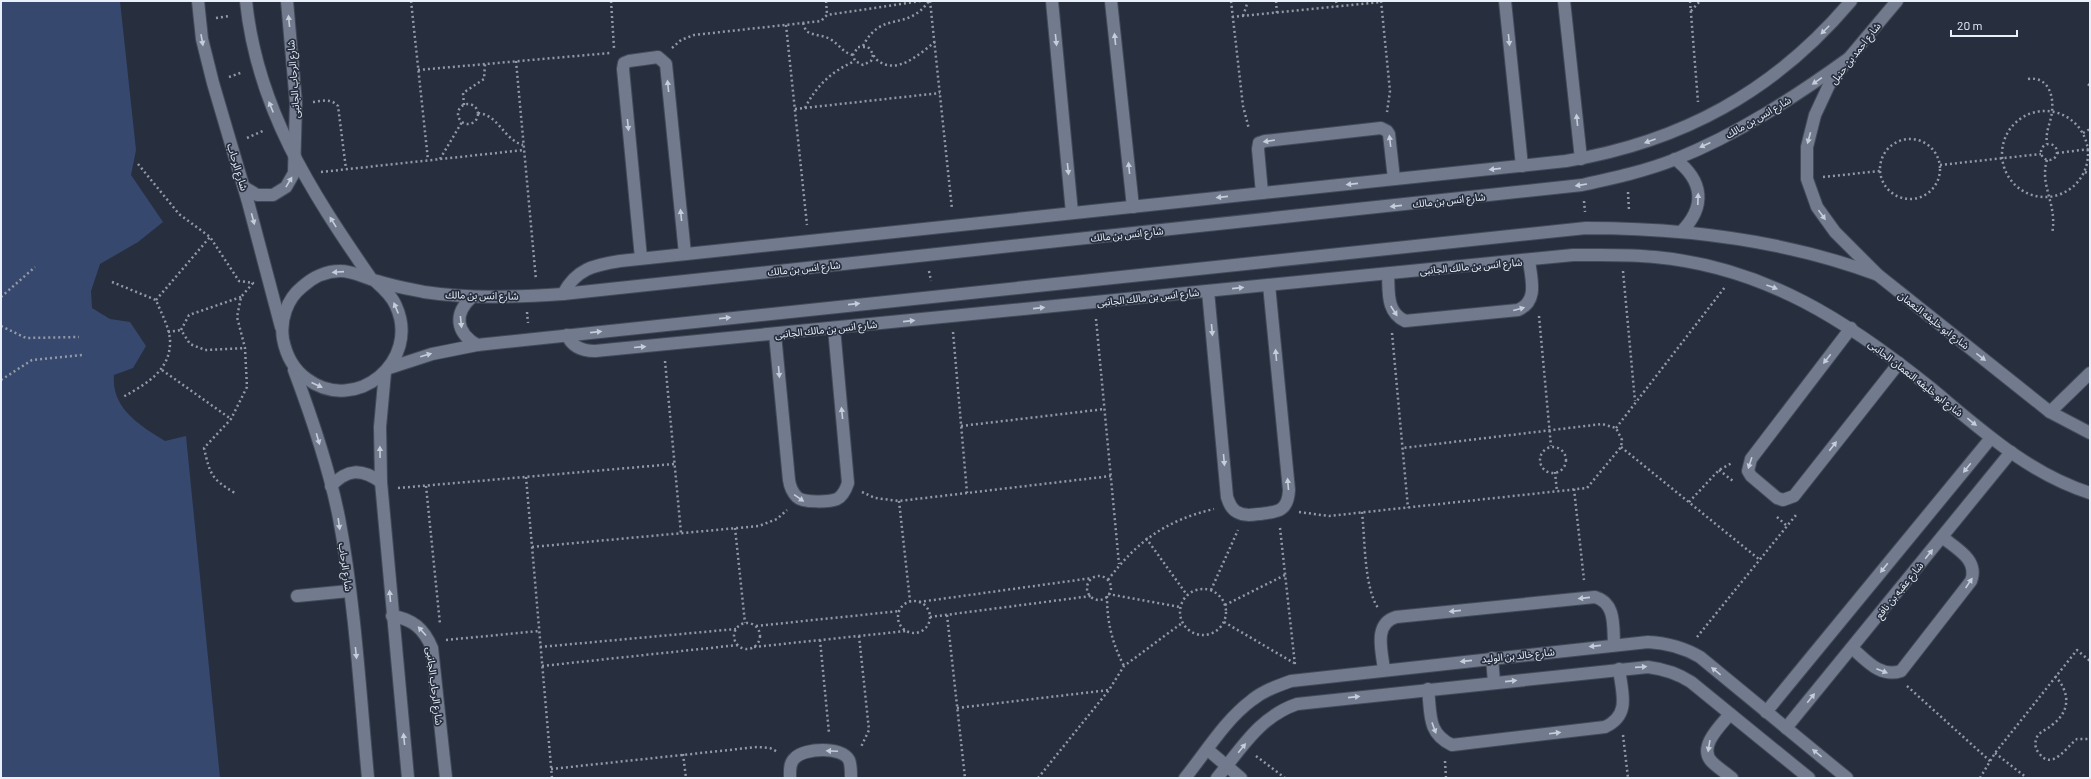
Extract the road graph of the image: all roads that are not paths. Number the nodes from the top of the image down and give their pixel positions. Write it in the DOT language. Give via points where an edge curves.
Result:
graph roads {
  1 [pos="198,1"];
  2 [pos="246,1"];
  3 [pos="287,1"];
  4 [pos="1052,1"];
  5 [pos="1111,1"];
  6 [pos="1505,1"];
  7 [pos="1564,1"];
  8 [pos="1851,1"];
  9 [pos="1897,1"];
  10 [pos="1849,58"];
  11 [pos="296,157"];
  12 [pos="1582,159"];
  13 [pos="1675,159"];
  14 [pos="1522,166"];
  15 [pos="1394,179"];
  16 [pos="1808,179"];
  17 [pos="244,187"];
  18 [pos="1262,193"];
  19 [pos="1133,207"];
  20 [pos="1072,213"];
  21 [pos="1681,232"];
  22 [pos="685,254"];
  23 [pos="641,258"];
  24 [pos="1529,260"];
  25 [pos="1736,273"];
  26 [pos="1388,274"];
  27 [pos="1878,275"];
  28 [pos="372,279"];
  29 [pos="1269,285"];
  30 [pos="1208,291"];
  31 [pos="563,294"];
  32 [pos="472,296"];
  33 [pos="834,328"];
  34 [pos="1851,328"];
  35 [pos="282,333"];
  36 [pos="775,334"];
  37 [pos="567,335"];
  38 [pos="477,345"];
  39 [pos="291,363"];
  40 [pos="1899,363"];
  41 [pos="387,370"];
  42 [pos="2090,373"];
  43 [pos="2050,412"];
  44 [pos="2090,433"];
  45 [pos="1991,438"];
  46 [pos="2012,452"];
  47 [pos="331,486"];
  48 [pos="381,486"];
  49 [pos="2090,494"];
  50 [pos="1942,537"];
  51 [pos="349,591"];
  52 [pos="297,596"];
  53 [pos="392,616"];
  54 [pos="1614,644"];
  55 [pos="1852,648"];
  56 [pos="1492,658"];
  57 [pos="1619,669"];
  58 [pos="1384,670"];
  59 [pos="1494,682"];
  60 [pos="1428,689"];
  61 [pos="1766,712"];
  62 [pos="1730,714"];
  63 [pos="1786,728"];
  64 [pos="1208,750"];
  65 [pos="1226,767"];
  66 [pos="790,772"];
  67 [pos="368,778"];
  68 [pos="408,778"];
  69 [pos="446,778"];
  70 [pos="851,778"];
  71 [pos="1185,778"];
  72 [pos="1217,778"];
  73 [pos="1241,778"];
  74 [pos="1732,778"];
  75 [pos="1809,778"];
  76 [pos="1847,778"];
  1 -- 17 [label="street, شارع الرحاب, one-way" via="202,39 212,83"];
  11 -- 2 [label="street, one-way" via="278,124 257,67"];
  11 -- 3 [label="street, شارع الرحاب الجانبى, one-way" via="296,104"];
  4 -- 20 [label="street, one-way"];
  19 -- 5 [label="street, one-way"];
  6 -- 14 [label="street, one-way"];
  12 -- 7 [label="street, one-way"];
  8 -- 12 [label="street, one-way" via="1806,49 1745,96 1700,121 1641,144"];
  9 -- 10 [label="street, شارع احمد بن حنبل"];
  10 -- 13 [label="street, شارع انس بن مالك, one-way" via="1777,107"];
  10 -- 16 [label="street, شارع احمد بن حنبل, one-way" via="1829,85 1815,115 1807,147"];
  17 -- 11 [label="street, one-way" via="257,195 280,192 291,180"];
  28 -- 11 [label="street, one-way" via="339,232"];
  12 -- 14 [label="street"];
  21 -- 13 [label="street, one-way" via="1691,222 1697,209 1699,194 1695,180 1687,168"];
  13 -- 31 [label="street, شارع انس بن مالك, one-way" via="1626,175 1582,185"];
  14 -- 15 [label="street, one-way"];
  15 -- 18 [label="street, one-way"];
  15 -- 18 [label="street, one-way" via="1389,134 1381,128 1259,143"];
  16 -- 27 [label="street, شارع ابو خليفه النعمان, one-way" via="1817,207 1835,232"];
  17 -- 35 [label="street, شارع الرحاب, one-way"];
  18 -- 19 [label="street, one-way"];
  19 -- 20 [label="street"];
  20 -- 22 [label="street"];
  21 -- 27 [label="street" via="1802,250"];
  37 -- 21 [label="street, one-way" via="1586,228"];
  22 -- 23 [label="street"];
  22 -- 23 [label="street, one-way" via="666,64 658,57 629,61 624,63 622,69"];
  23 -- 31 [label="street" via="601,264 582,271 569,283"];
  24 -- 25 [label="street, شارع انس بن مالك الجانبى" via="1573,255 1622,254 1657,257"];
  24 -- 26 [label="street, شارع انس بن مالك الجانبى"];
  26 -- 24 [label="street, one-way" via="1390,306 1393,313 1405,321 1518,310 1526,307 1531,301"];
  25 -- 34 [label="street, شارع ابو خليفه النعمان الجانبى, one-way" via="1778,289"];
  26 -- 29 [label="street, شارع انس بن مالك الجانبى"];
  27 -- 43 [label="street, شارع ابو خليفه النعمان, one-way"];
  28 -- 32 [label="street, شارع انس بن مالك" via="424,292"];
  28 -- 35 [label="street, one-way" via="355,272 339,271 324,273 310,280 298,290 289,303"];
  41 -- 28 [label="street, one-way" via="397,354 401,338 401,321 396,306 387,292"];
  30 -- 29 [label="street, شارع انس بن مالك الجانبى, one-way"];
  30 -- 29 [label="street, one-way" via="1227,497 1236,512 1244,515 1281,509 1289,499"];
  33 -- 30 [label="street, شارع انس بن مالك الجانبى, one-way"];
  31 -- 32 [label="street, شارع انس بن مالك"];
  32 -- 38 [label="street, one-way" via="460,312 459,322 468,340"];
  33 -- 36 [label="street, شارع انس بن مالك الجانبى"];
  36 -- 33 [label="street, one-way" via="791,490 798,499 807,502 837,499 845,492 848,484"];
  34 -- 40 [label="street, شارع ابو خليفه النعمان الجانبى"];
  34 -- 40 [label="street, one-way" via="1748,464 1751,476 1777,498 1783,500 1794,496"];
  35 -- 39 [label="street"];
  37 -- 36 [label="street, شارع انس بن مالك الجانبى, one-way" via="570,343 586,351"];
  37 -- 38 [label="street"];
  41 -- 38 [label="street, one-way" via="432,354"];
  39 -- 41 [label="street, one-way" via="301,375 314,384 344,391 373,382"];
  39 -- 47 [label="street, شارع الرحاب, one-way" via="314,424"];
  40 -- 45 [label="street, شارع ابو خليفه النعمان الجانبى, one-way"];
  48 -- 41 [label="street, one-way" via="380,427"];
  42 -- 43 [label="street"];
  43 -- 44 [label="street, شارع ابو خليفه النعمان"];
  45 -- 46 [label="street, شارع ابو خليفه النعمان الجانبى"];
  45 -- 61 [label="street, one-way"];
  46 -- 49 [label="street, شارع ابو خليفه النعمان الجانبى" via="2059,481"];
  46 -- 50 [label="street, شارع عقبه بن نافع"];
  47 -- 48 [label="street" via="349,473 360,472 371,475"];
  47 -- 51 [label="street, شارع الرحاب, one-way" via="339,518"];
  53 -- 48 [label="street, one-way"];
  55 -- 50 [label="street, شارع عقبه بن نافع, one-way"];
  55 -- 50 [label="street, one-way" via="1879,671 1894,673 1901,670 1971,581 1974,573 1969,559"];
  51 -- 52 [label="street"];
  51 -- 67 [label="street, شارع الرحاب, one-way"];
  68 -- 53 [label="street, one-way"];
  69 -- 53 [label="street, شارع الرحاب الجانبى, one-way" via="432,648 435,641 405,618"];
  54 -- 56 [label="street, شارع خالد بن الوليد, one-way"];
  54 -- 58 [label="street, one-way" via="1612,611 1602,599 1595,597 1388,620 1382,626 1380,634"];
  61 -- 54 [label="street, شارع خالد بن الوليد, one-way" via="1700,657 1687,650 1666,643"];
  63 -- 55 [label="street, شارع عقبه بن نافع, one-way"];
  56 -- 58 [label="street, شارع خالد بن الوليد, one-way"];
  56 -- 59 [label="street"];
  59 -- 57 [label="street, one-way"];
  60 -- 57 [label="street, one-way" via="1432,725 1436,734 1452,745 1605,727 1621,714 1623,703"];
  57 -- 62 [label="street, one-way" via="1648,667 1678,674"];
  58 -- 64 [label="street, شارع خالد بن الوليد" via="1297,680 1270,688 1236,715"];
  59 -- 60 [label="street"];
  65 -- 60 [label="street, one-way" via="1270,716 1282,708 1297,704"];
  61 -- 63 [label="street, شارع خالد بن الوليد"];
  62 -- 74 [label="street, one-way" via="1711,738 1708,754 1711,761"];
  62 -- 75 [label="street"];
  76 -- 63 [label="street, شارع خالد بن الوليد, one-way"];
  64 -- 65 [label="street"];
  64 -- 71 [label="street, شارع خالد بن الوليد"];
  65 -- 72 [label="street"];
  65 -- 73 [label="street"];
  70 -- 66 [label="street, one-way" via="849,760 836,750 801,753 794,759"];
}
